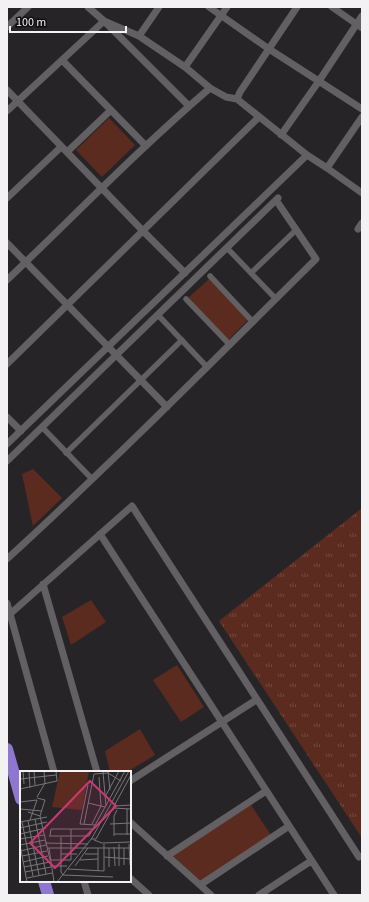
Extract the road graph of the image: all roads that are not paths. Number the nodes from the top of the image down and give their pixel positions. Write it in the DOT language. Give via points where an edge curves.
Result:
graph roads {
  1 [pos="88,7"];
  2 [pos="159,7"];
  3 [pos="209,7"];
  4 [pos="227,7"];
  5 [pos="297,7"];
  6 [pos="332,7"];
  7 [pos="26,8"];
  8 [pos="221,16"];
  9 [pos="362,16"];
  10 [pos="104,21"];
  11 [pos="359,26"];
  12 [pos="7,27"];
  13 [pos="139,36"];
  14 [pos="268,49"];
  15 [pos="62,60"];
  16 [pos="185,67"];
  17 [pos="319,81"];
  18 [pos="210,88"];
  19 [pos="7,90"];
  20 [pos="237,100"];
  21 [pos="17,101"];
  22 [pos="190,106"];
  23 [pos="362,109"];
  24 [pos="111,110"];
  25 [pos="7,111"];
  26 [pos="259,117"];
  27 [pos="362,117"];
  28 [pos="281,135"];
  29 [pos="146,146"];
  30 [pos="64,150"];
  31 [pos="307,155"];
  32 [pos="327,168"];
  33 [pos="101,188"];
  34 [pos="362,193"];
  35 [pos="7,198"];
  36 [pos="296,230"];
  37 [pos="143,231"];
  38 [pos="7,243"];
  39 [pos="227,248"];
  40 [pos="26,262"];
  41 [pos="185,273"];
  42 [pos="251,273"];
  43 [pos="210,276"];
  44 [pos="7,280"];
  45 [pos="186,299"];
  46 [pos="276,299"];
  47 [pos="67,305"];
  48 [pos="158,315"];
  49 [pos="253,322"];
  50 [pos="182,340"];
  51 [pos="230,345"];
  52 [pos="108,347"];
  53 [pos="116,356"];
  54 [pos="7,364"];
  55 [pos="207,367"];
  56 [pos="140,380"];
  57 [pos="166,407"];
  58 [pos="7,417"];
  59 [pos="42,427"];
  60 [pos="21,431"];
  61 [pos="7,444"];
  62 [pos="66,453"];
  63 [pos="7,461"];
  64 [pos="92,479"];
  65 [pos="100,534"];
  66 [pos="7,559"];
  67 [pos="43,584"];
  68 [pos="7,603"];
  69 [pos="10,614"];
  70 [pos="256,700"];
  71 [pos="221,722"];
  72 [pos="7,749"];
  73 [pos="54,771"];
  74 [pos="97,771"];
  75 [pos="131,780"];
  76 [pos="266,791"];
  77 [pos="20,795"];
  78 [pos="131,823"];
  79 [pos="289,826"];
  80 [pos="167,856"];
  81 [pos="359,857"];
  82 [pos="311,860"];
  83 [pos="131,879"];
  84 [pos="44,882"];
  85 [pos="84,882"];
  86 [pos="200,886"];
  87 [pos="145,894"];
  88 [pos="48,895"];
  89 [pos="88,895"];
  90 [pos="211,895"];
  91 [pos="259,895"];
  92 [pos="334,895"];
  1 -- 10 [label="street"];
  2 -- 13 [label="street"];
  3 -- 8 [label="street"];
  4 -- 8 [label="street"];
  5 -- 14 [label="street"];
  6 -- 11 [label="street"];
  7 -- 12 [label="street"];
  8 -- 14 [label="street"];
  8 -- 16 [label="street"];
  9 -- 11 [label="street"];
  10 -- 13 [label="street"];
  10 -- 15 [label="street"];
  10 -- 22 [label="street"];
  11 -- 17 [label="street"];
  13 -- 16 [label="street"];
  14 -- 17 [label="street"];
  14 -- 20 [label="street"];
  15 -- 21 [label="street"];
  15 -- 24 [label="street"];
  16 -- 18 [label="street"];
  17 -- 23 [label="street"];
  17 -- 28 [label="street"];
  18 -- 20 [label="street"];
  18 -- 22 [label="street"];
  19 -- 21 [label="street"];
  20 -- 26 [label="street"];
  21 -- 25 [label="street"];
  21 -- 30 [label="street"];
  22 -- 29 [label="street"];
  24 -- 29 [label="street"];
  24 -- 30 [label="street"];
  26 -- 28 [label="street"];
  26 -- 37 [label="street"];
  27 -- 32 [label="street"];
  28 -- 31 [label="street"];
  29 -- 33 [label="street"];
  30 -- 33 [label="street"];
  30 -- 35 [label="street"];
  31 -- 32 [label="street"];
  31 -- 41 [label="street"];
  32 -- 34 [label="street"];
  33 -- 37 [label="street"];
  33 -- 40 [label="street"];
  36 -- 39 [label="street" via="277,199"];
  36 -- 42 [label="street"];
  36 -- 46 [label="street" via="316,259"];
  37 -- 41 [label="street"];
  37 -- 47 [label="street"];
  38 -- 40 [label="street"];
  39 -- 42 [label="street"];
  39 -- 48 [label="street"];
  40 -- 44 [label="street"];
  40 -- 47 [label="street"];
  41 -- 52 [label="street"];
  42 -- 46 [label="street"];
  43 -- 49 [label="street"];
  45 -- 51 [label="street"];
  46 -- 49 [label="street"];
  47 -- 52 [label="street"];
  47 -- 54 [label="street"];
  48 -- 50 [label="street"];
  48 -- 53 [label="street"];
  49 -- 51 [label="street"];
  50 -- 55 [label="street"];
  50 -- 56 [label="street"];
  51 -- 55 [label="street"];
  52 -- 53 [label="street"];
  52 -- 60 [label="street"];
  53 -- 56 [label="street"];
  53 -- 59 [label="street"];
  55 -- 57 [label="street"];
  56 -- 57 [label="street"];
  56 -- 62 [label="street"];
  57 -- 64 [label="street"];
  58 -- 60 [label="street"];
  59 -- 62 [label="street"];
  59 -- 63 [label="street"];
  60 -- 61 [label="street"];
  62 -- 64 [label="street"];
  64 -- 66 [label="street"];
  65 -- 67 [label="street"];
  65 -- 70 [label="street" via="132,506"];
  65 -- 71 [label="street"];
  67 -- 69 [label="street"];
  67 -- 74 [label="street"];
  68 -- 69 [label="street"];
  69 -- 73 [label="street"];
  70 -- 71 [label="street"];
  70 -- 81 [label="street"];
  71 -- 75 [label="street"];
  71 -- 76 [label="street"];
  72 -- 77 [label="highway"];
  76 -- 79 [label="street"];
  76 -- 80 [label="street"];
  78 -- 80 [label="street"];
  79 -- 82 [label="street"];
  79 -- 86 [label="street"];
  80 -- 86 [label="street"];
  82 -- 91 [label="street"];
  82 -- 92 [label="street"];
  83 -- 87 [label="street"];
  84 -- 88 [label="highway"];
  85 -- 89 [label="street"];
  86 -- 90 [label="street"];
}
